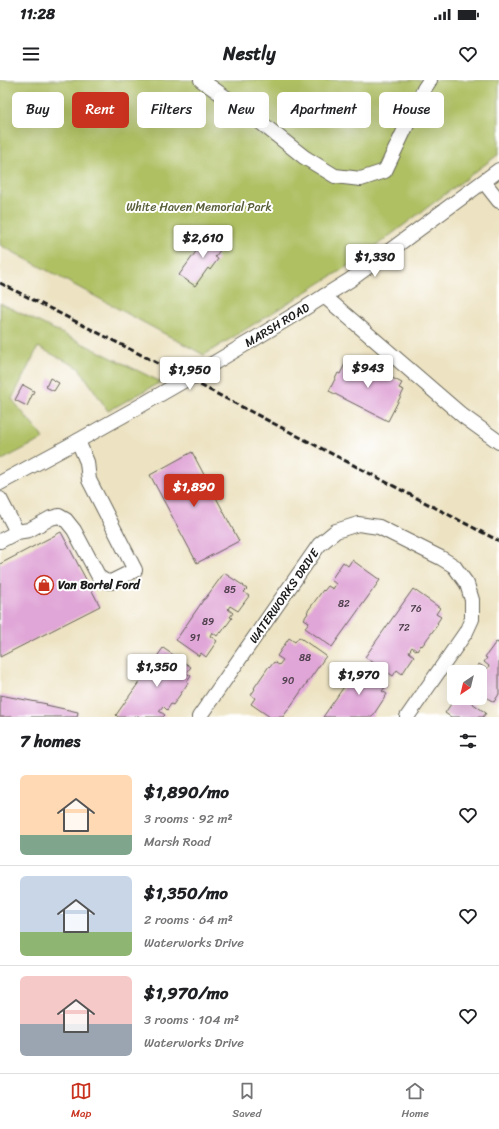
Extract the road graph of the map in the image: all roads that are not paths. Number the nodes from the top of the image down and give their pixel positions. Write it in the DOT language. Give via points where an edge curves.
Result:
graph roads {
  1 [pos="201,80"];
  2 [pos="430,80"];
  3 [pos="499,170"];
  4 [pos="484,182"];
  5 [pos="499,201"];
  6 [pos="324,296"];
  7 [pos="78,441"];
  8 [pos="499,442"];
  9 [pos="0,483"];
  10 [pos="0,499"];
  11 [pos="17,532"];
  12 [pos="0,541"];
  13 [pos="199,717"];
  14 [pos="407,717"];
  1 -- 2 [label="street" via="304,157 335,176 361,179 384,171"];
  3 -- 4 [label="street, MARSH ROAD"];
  4 -- 5 [label="street"];
  4 -- 6 [label="street, MARSH ROAD" via="350,280"];
  6 -- 7 [label="street, MARSH ROAD"];
  6 -- 8 [label="street" via="463,416"];
  7 -- 9 [label="street, MARSH ROAD"];
  7 -- 11 [label="street" via="87,462 89,480 136,570 112,582 99,577 74,530 59,516 30,530"];
  10 -- 11 [label="street"];
  11 -- 12 [label="street"];
  13 -- 14 [label="street, WATERWORKS DRIVE" via="320,546 336,531 358,524 379,527 441,558 454,566 468,584 472,600 472,619 466,632"];
}
